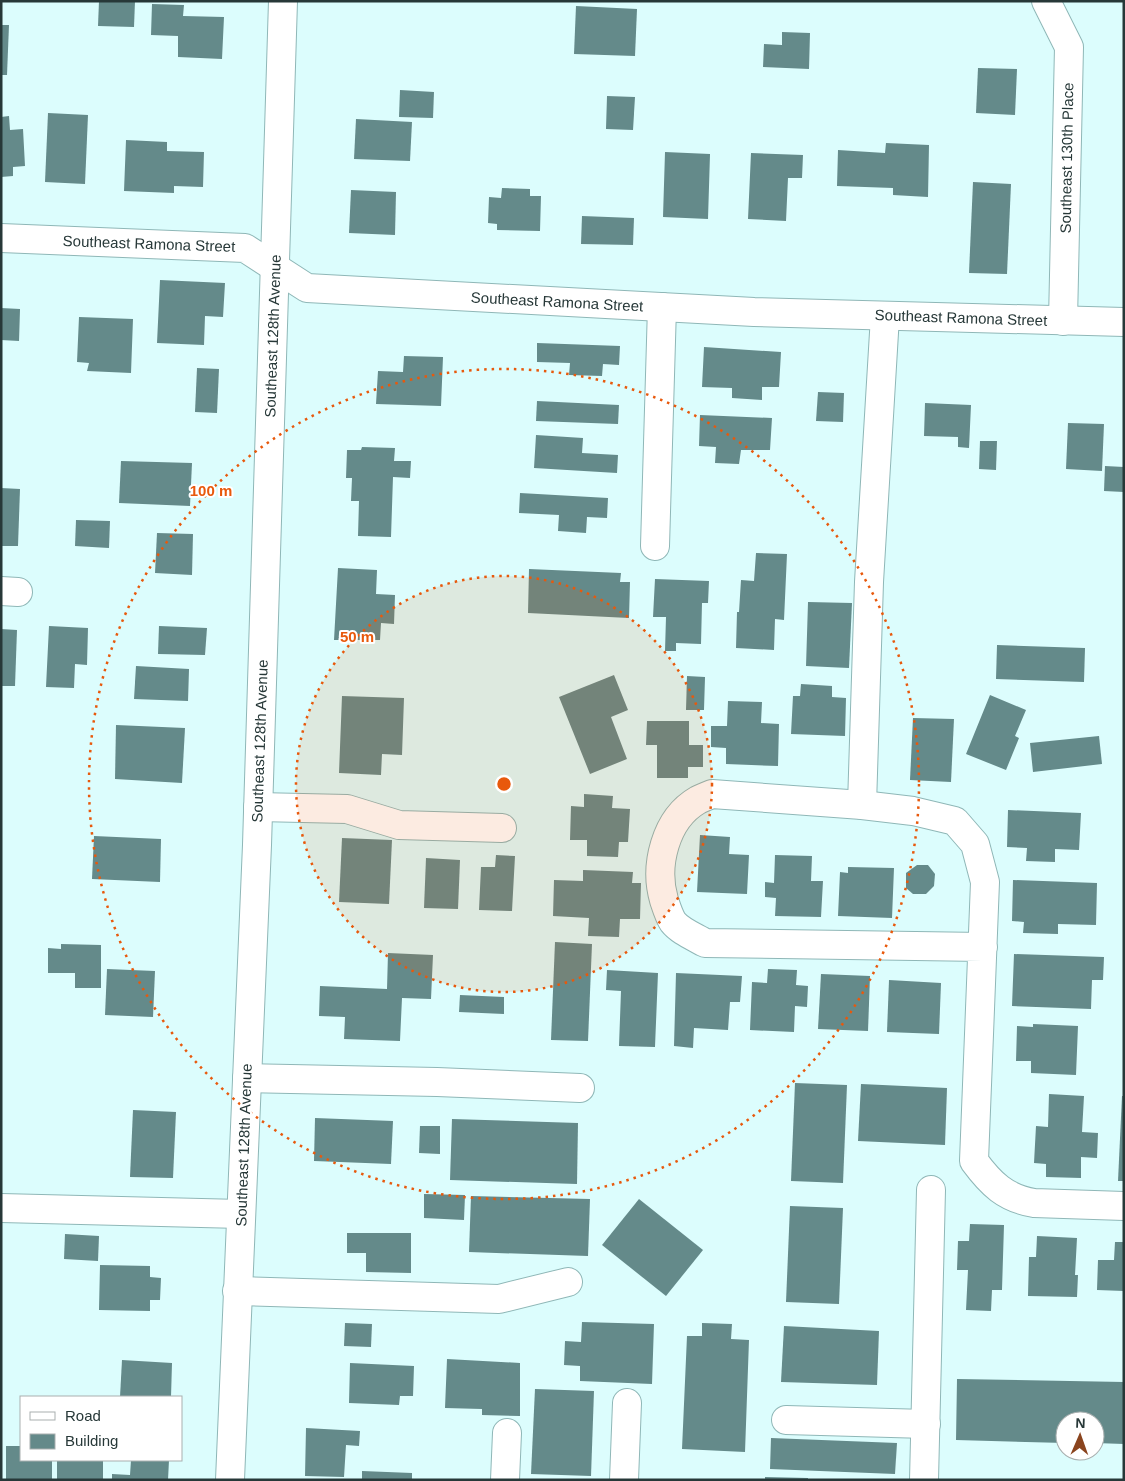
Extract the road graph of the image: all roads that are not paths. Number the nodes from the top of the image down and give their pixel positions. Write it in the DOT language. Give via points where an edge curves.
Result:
graph roads {
  1 [pos="283,1"];
  2 [pos="1046,1"];
  3 [pos="1,238"];
  4 [pos="275,267"];
  5 [pos="662,307"];
  6 [pos="885,316"];
  7 [pos="1062,321"];
  8 [pos="1124,322"];
  9 [pos="655,546"];
  10 [pos="862,805"];
  11 [pos="258,807"];
  12 [pos="502,828"];
  13 [pos="983,947"];
  14 [pos="247,1078"];
  15 [pos="580,1088"];
  16 [pos="931,1190"];
  17 [pos="1124,1206"];
  18 [pos="1,1208"];
  19 [pos="240,1214"];
  20 [pos="568,1282"];
  21 [pos="238,1292"];
  22 [pos="627,1403"];
  23 [pos="786,1420"];
  24 [pos="926,1424"];
  25 [pos="507,1434"];
  26 [pos="230,1480"];
  27 [pos="505,1480"];
  28 [pos="624,1480"];
  29 [pos="924,1480"];
  1 -- 4 [label="street, Southeast 128th Avenue"];
  2 -- 7 [label="street, Southeast 130th Place" via="1070,47"];
  3 -- 4 [label="street, Southeast Ramona Street" via="245,248"];
  4 -- 5 [label="street, Southeast Ramona Street" via="307,288"];
  4 -- 11 [label="street, Southeast 128th Avenue"];
  5 -- 6 [label="street, Southeast Ramona Street"];
  5 -- 9 [label="street"];
  6 -- 7 [label="street, Southeast Ramona Street"];
  6 -- 10 [label="street" via="869,582"];
  7 -- 8 [label="street, Southeast Ramona Street"];
  10 -- 13 [label="street" via="913,811 955,822 975,844 985,882"];
  10 -- 13 [label="street" via="712,794 697,800 671,828 660,865 660,886 672,922 705,943"];
  11 -- 12 [label="street" via="347,810 399,825"];
  11 -- 14 [label="street, Southeast 128th Avenue"];
  13 -- 17 [label="street" via="974,1161 989,1180 1007,1195 1021,1201"];
  14 -- 15 [label="street"];
  14 -- 19 [label="street, Southeast 128th Avenue"];
  16 -- 24 [label="street"];
  18 -- 19 [label="street"];
  19 -- 21 [label="street, Southeast 128th Avenue"];
  20 -- 21 [label="street" via="499,1299"];
  21 -- 26 [label="street, Southeast 128th Avenue"];
  22 -- 28 [label="street"];
  23 -- 24 [label="street"];
  24 -- 29 [label="street"];
  25 -- 27 [label="street"];
}
